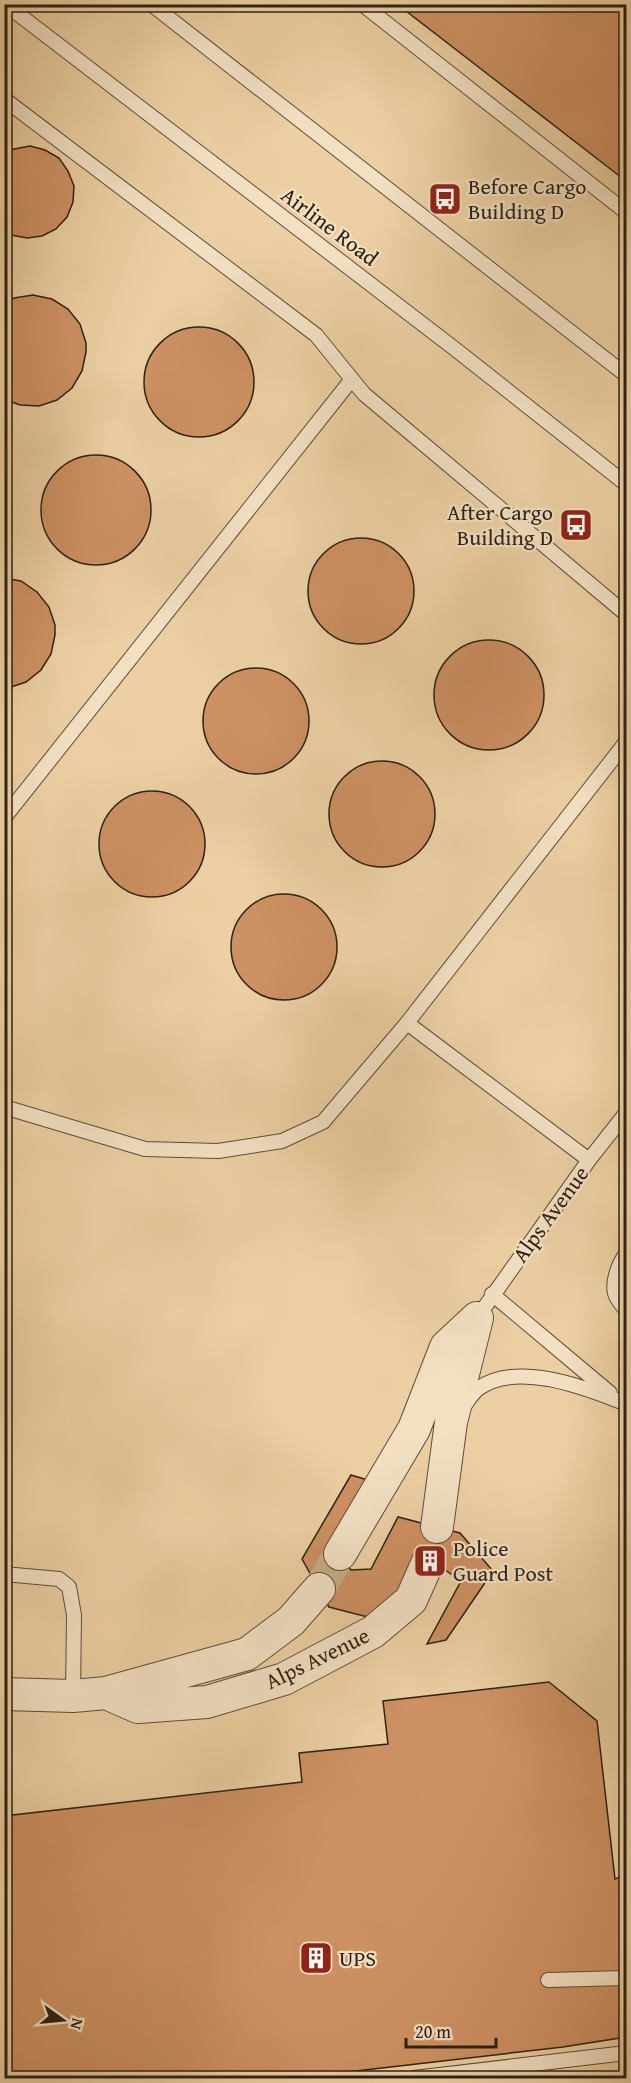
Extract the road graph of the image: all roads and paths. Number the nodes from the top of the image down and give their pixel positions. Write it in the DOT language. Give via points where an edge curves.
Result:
graph roads {
  1 [pos="5,4"];
  2 [pos="151,4"];
  3 [pos="362,4"];
  4 [pos="4,99"];
  5 [pos="627,212"];
  6 [pos="627,375"];
  7 [pos="352,379"];
  8 [pos="627,484"];
  9 [pos="627,614"];
  10 [pos="627,742"];
  11 [pos="4,818"];
  12 [pos="407,1023"];
  13 [pos="4,1107"];
  14 [pos="627,1113"];
  15 [pos="589,1160"];
  16 [pos="627,1254"];
  17 [pos="484,1306"];
  18 [pos="627,1310"];
  19 [pos="623,1404"];
  20 [pos="451,1422"];
  21 [pos="437,1527"];
  22 [pos="340,1554"];
  23 [pos="427,1564"];
  24 [pos="4,1574"];
  25 [pos="319,1589"];
  26 [pos="4,1694"];
  27 [pos="106,1694"];
  28 [pos="73,1696"];
  29 [pos="627,1978"];
  30 [pos="548,1980"];
  31 [pos="627,2053"];
  32 [pos="414,2079"];
  1 -- 8 [label="lane, Airline Road"];
  2 -- 6 [label="lane"];
  3 -- 5 [label="lane"];
  4 -- 7 [label="lane" via="316,335"];
  7 -- 9 [label="lane" via="364,394"];
  7 -- 11 [label="lane"];
  10 -- 12 [label="lane"];
  12 -- 13 [label="lane" via="322,1122 282,1141 218,1151 145,1149"];
  12 -- 15 [label="lane"];
  14 -- 15 [label="lane, Alps Avenue"];
  15 -- 17 [label="lane, Alps Avenue"];
  16 -- 18 [label="lane" via="616,1277 615,1293"];
  17 -- 19 [label="lane"];
  17 -- 20 [label="street, Alps Avenue"];
  17 -- 22 [label="street, Alps Avenue" via="446,1347 414,1429"];
  19 -- 20 [label="lane" via="572,1384 520,1377 478,1389"];
  20 -- 21 [label="street, Alps Avenue"];
  23 -- 27 [label="street, Alps Avenue" via="411,1600 374,1632 284,1678 207,1702 138,1707"];
  24 -- 28 [label="lane" via="59,1579 69,1587 74,1615"];
  25 -- 27 [label="street, Alps Avenue" via="291,1621 247,1654"];
  26 -- 28 [label="street, Alps Avenue"];
  27 -- 28 [label="street, Alps Avenue"];
  29 -- 30 [label="lane"];
  31 -- 32 [label="lane"];
}
